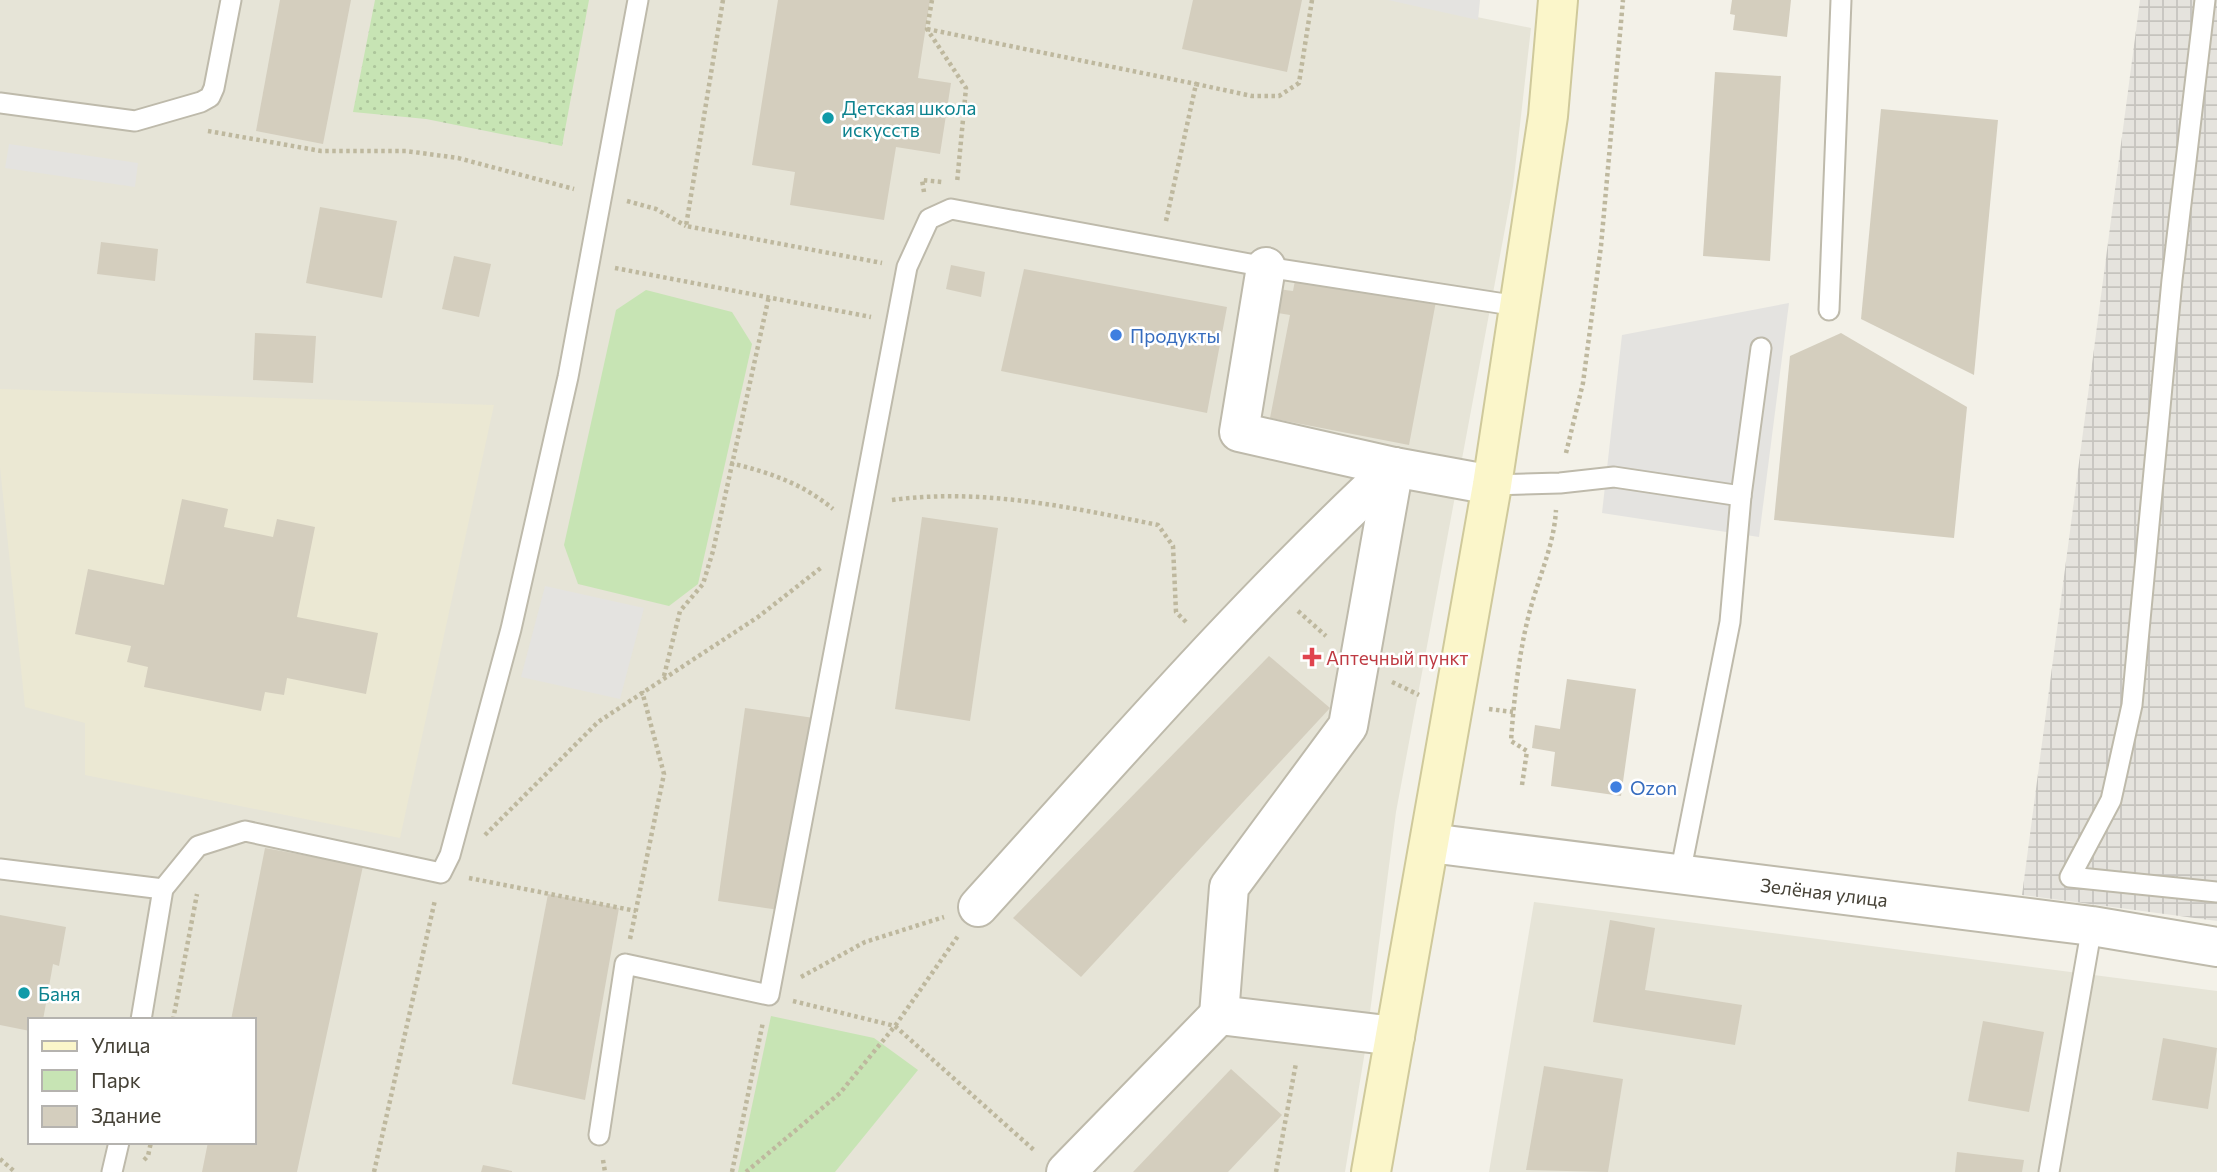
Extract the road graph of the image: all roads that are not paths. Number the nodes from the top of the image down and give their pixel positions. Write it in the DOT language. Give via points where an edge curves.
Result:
graph roads {
  1 [pos="231,0"];
  2 [pos="638,0"];
  3 [pos="1558,0"];
  4 [pos="1841,0"];
  5 [pos="2205,0"];
  6 [pos="0,103"];
  7 [pos="1266,267"];
  8 [pos="1518,306"];
  9 [pos="1829,310"];
  10 [pos="1761,348"];
  11 [pos="1395,467"];
  12 [pos="1492,485"];
  13 [pos="1741,496"];
  14 [pos="1430,843"];
  15 [pos="0,869"];
  16 [pos="1680,874"];
  17 [pos="163,889"];
  18 [pos="2217,892"];
  19 [pos="978,907"];
  20 [pos="2092,926"];
  21 [pos="2217,947"];
  22 [pos="1219,1015"];
  23 [pos="141,1018"];
  24 [pos="1395,1036"];
  25 [pos="599,1135"];
  26 [pos="119,1144"];
  27 [pos="1052,1163"];
  28 [pos="112,1172"];
  29 [pos="1371,1172"];
  30 [pos="2049,1172"];
  1 -- 6 [label="lane" via="210,97 145,119 122,121"];
  2 -- 17 [label="lane" via="568,377 511,629 450,855 441,873 245,831 198,846"];
  3 -- 8 [label="main road" via="1548,117"];
  4 -- 9 [label="lane"];
  5 -- 18 [label="lane" via="2172,280 2132,705 2111,800 2070,877"];
  7 -- 8 [label="lane"];
  7 -- 11 [label="street" via="1239,432"];
  7 -- 25 [label="lane" via="951,209 929,219 907,267 769,995 625,964"];
  8 -- 12 [label="main road"];
  10 -- 13 [label="lane"];
  11 -- 12 [label="street"];
  11 -- 19 [label="street" via="1313,542"];
  11 -- 22 [label="street" via="1348,726 1229,887"];
  12 -- 13 [label="lane" via="1614,477"];
  12 -- 14 [label="main road"];
  13 -- 16 [label="lane" via="1730,622"];
  14 -- 16 [label="street, Зелёная улица"];
  14 -- 24 [label="main road"];
  15 -- 17 [label="lane"];
  16 -- 20 [label="street, Зелёная улица"];
  17 -- 23 [label="lane"];
  20 -- 21 [label="street, Зелёная улица"];
  20 -- 30 [label="lane"];
  22 -- 24 [label="street"];
  22 -- 27 [label="street"];
  24 -- 29 [label="main road"];
  26 -- 28 [label="lane"];
}
